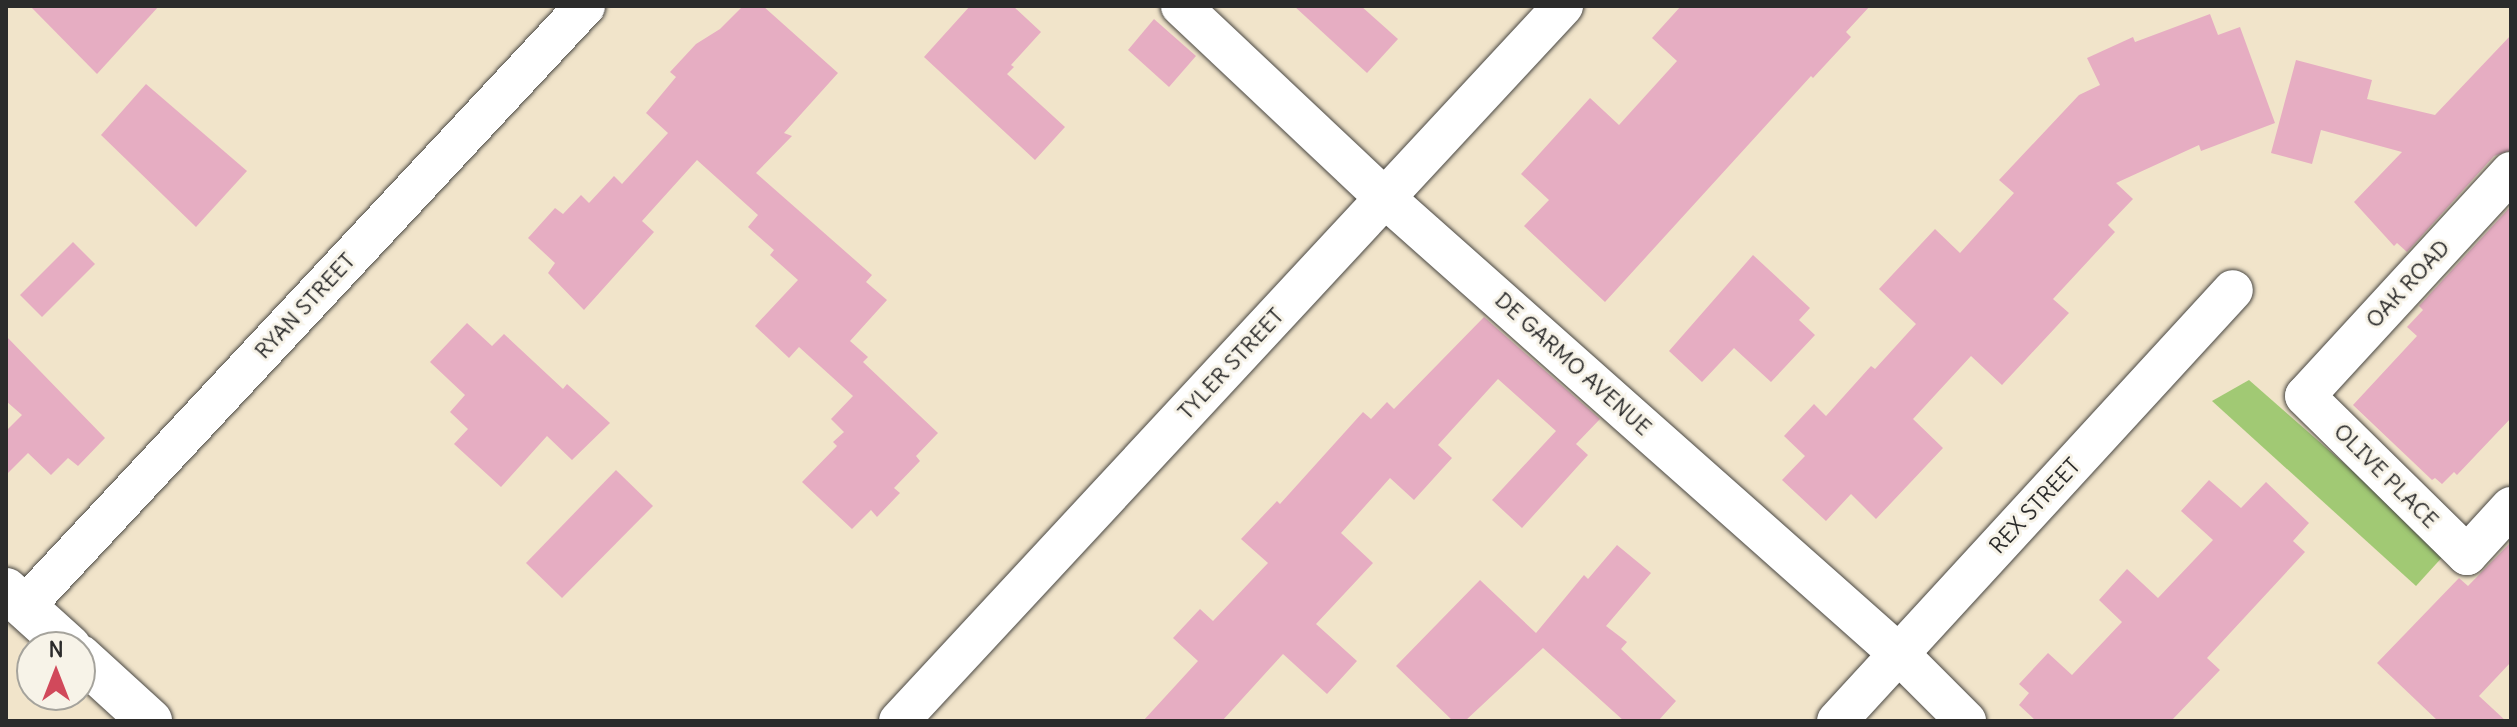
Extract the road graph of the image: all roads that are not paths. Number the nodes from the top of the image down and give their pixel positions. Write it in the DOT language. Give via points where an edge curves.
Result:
graph roads {
  1 [pos="585,6"];
  2 [pos="1181,6"];
  3 [pos="1563,6"];
  4 [pos="2511,172"];
  5 [pos="1385,198"];
  6 [pos="2233,290"];
  7 [pos="2305,396"];
  8 [pos="2511,507"];
  9 [pos="15,599"];
  10 [pos="51,631"];
  11 [pos="1899,654"];
  12 [pos="96,672"];
  13 [pos="150,721"];
  14 [pos="899,721"];
  15 [pos="1837,721"];
  16 [pos="1966,721"];
  1 -- 9 [label="street, RYAN STREET"];
  2 -- 5 [label="street, DE GARMO AVENUE"];
  3 -- 5 [label="street, TYLER STREET"];
  4 -- 7 [label="street, OAK ROAD"];
  5 -- 11 [label="street, DE GARMO AVENUE"];
  5 -- 14 [label="street, TYLER STREET"];
  6 -- 11 [label="street, REX STREET"];
  7 -- 8 [label="street, OLIVE PLACE" via="2467,555"];
  9 -- 10 [label="street"];
  11 -- 15 [label="street, REX STREET"];
  11 -- 16 [label="street, DE GARMO AVENUE"];
  12 -- 13 [label="street"];
}
